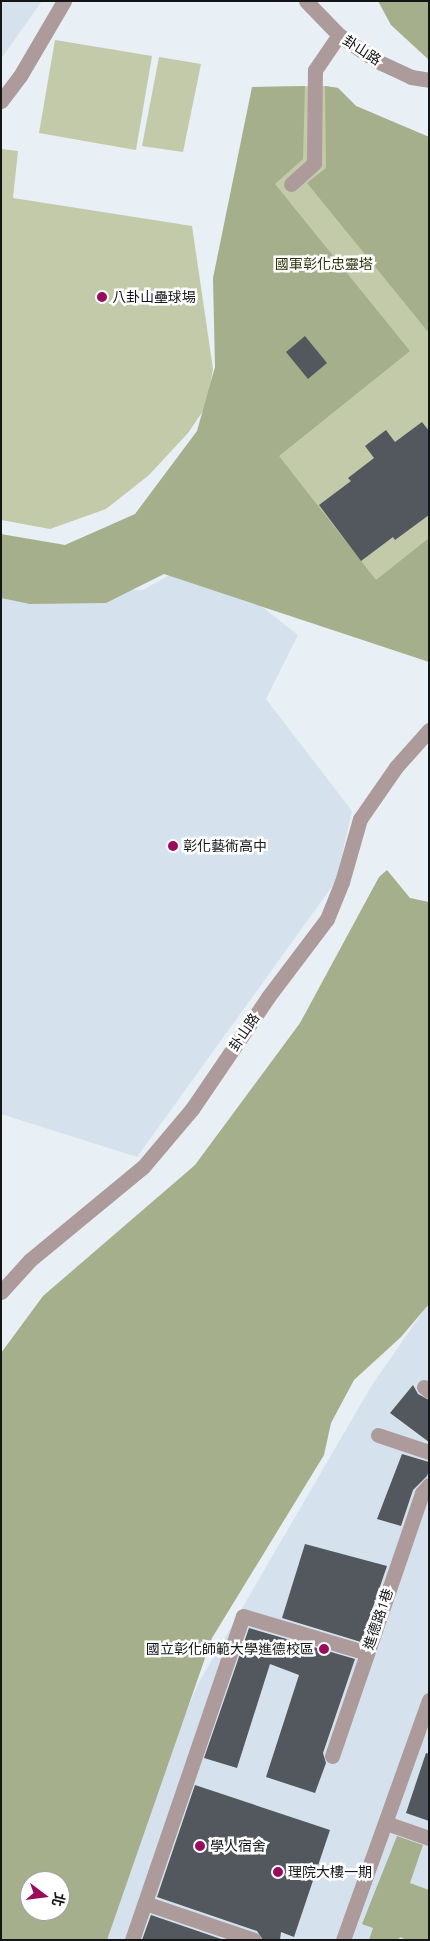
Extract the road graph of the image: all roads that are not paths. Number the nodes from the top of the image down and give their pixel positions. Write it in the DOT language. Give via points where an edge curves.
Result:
graph roads {
  1 [pos="64,1"];
  2 [pos="306,1"];
  3 [pos="339,35"];
  4 [pos="429,80"];
  5 [pos="1,101"];
  6 [pos="290,184"];
  7 [pos="429,730"];
  8 [pos="1,1292"];
  9 [pos="378,1435"];
  10 [pos="429,1452"];
  11 [pos="429,1485"];
  12 [pos="367,1653"];
  13 [pos="429,1700"];
  14 [pos="332,1756"];
  15 [pos="386,1823"];
  16 [pos="429,1838"];
  17 [pos="145,1903"];
  18 [pos="132,1940"];
  19 [pos="254,1940"];
  20 [pos="343,1940"];
  1 -- 5 [label="street" via="20,76"];
  2 -- 3 [label="street, 卦山路"];
  3 -- 4 [label="street, 卦山路" via="377,61 411,77"];
  3 -- 6 [label="street" via="316,70 314,163"];
  7 -- 8 [label="street, 卦山路" via="396,767 360,819 342,882 327,919 268,997 192,1109 143,1167 30,1260"];
  9 -- 10 [label="street"];
  11 -- 12 [label="street, 進德路1巷" via="422,1493"];
  12 -- 14 [label="street, 進德路1巷"];
  12 -- 17 [label="street" via="242,1616"];
  13 -- 15 [label="street"];
  15 -- 16 [label="street"];
  15 -- 20 [label="street"];
  17 -- 18 [label="street"];
  17 -- 19 [label="street"];
}
